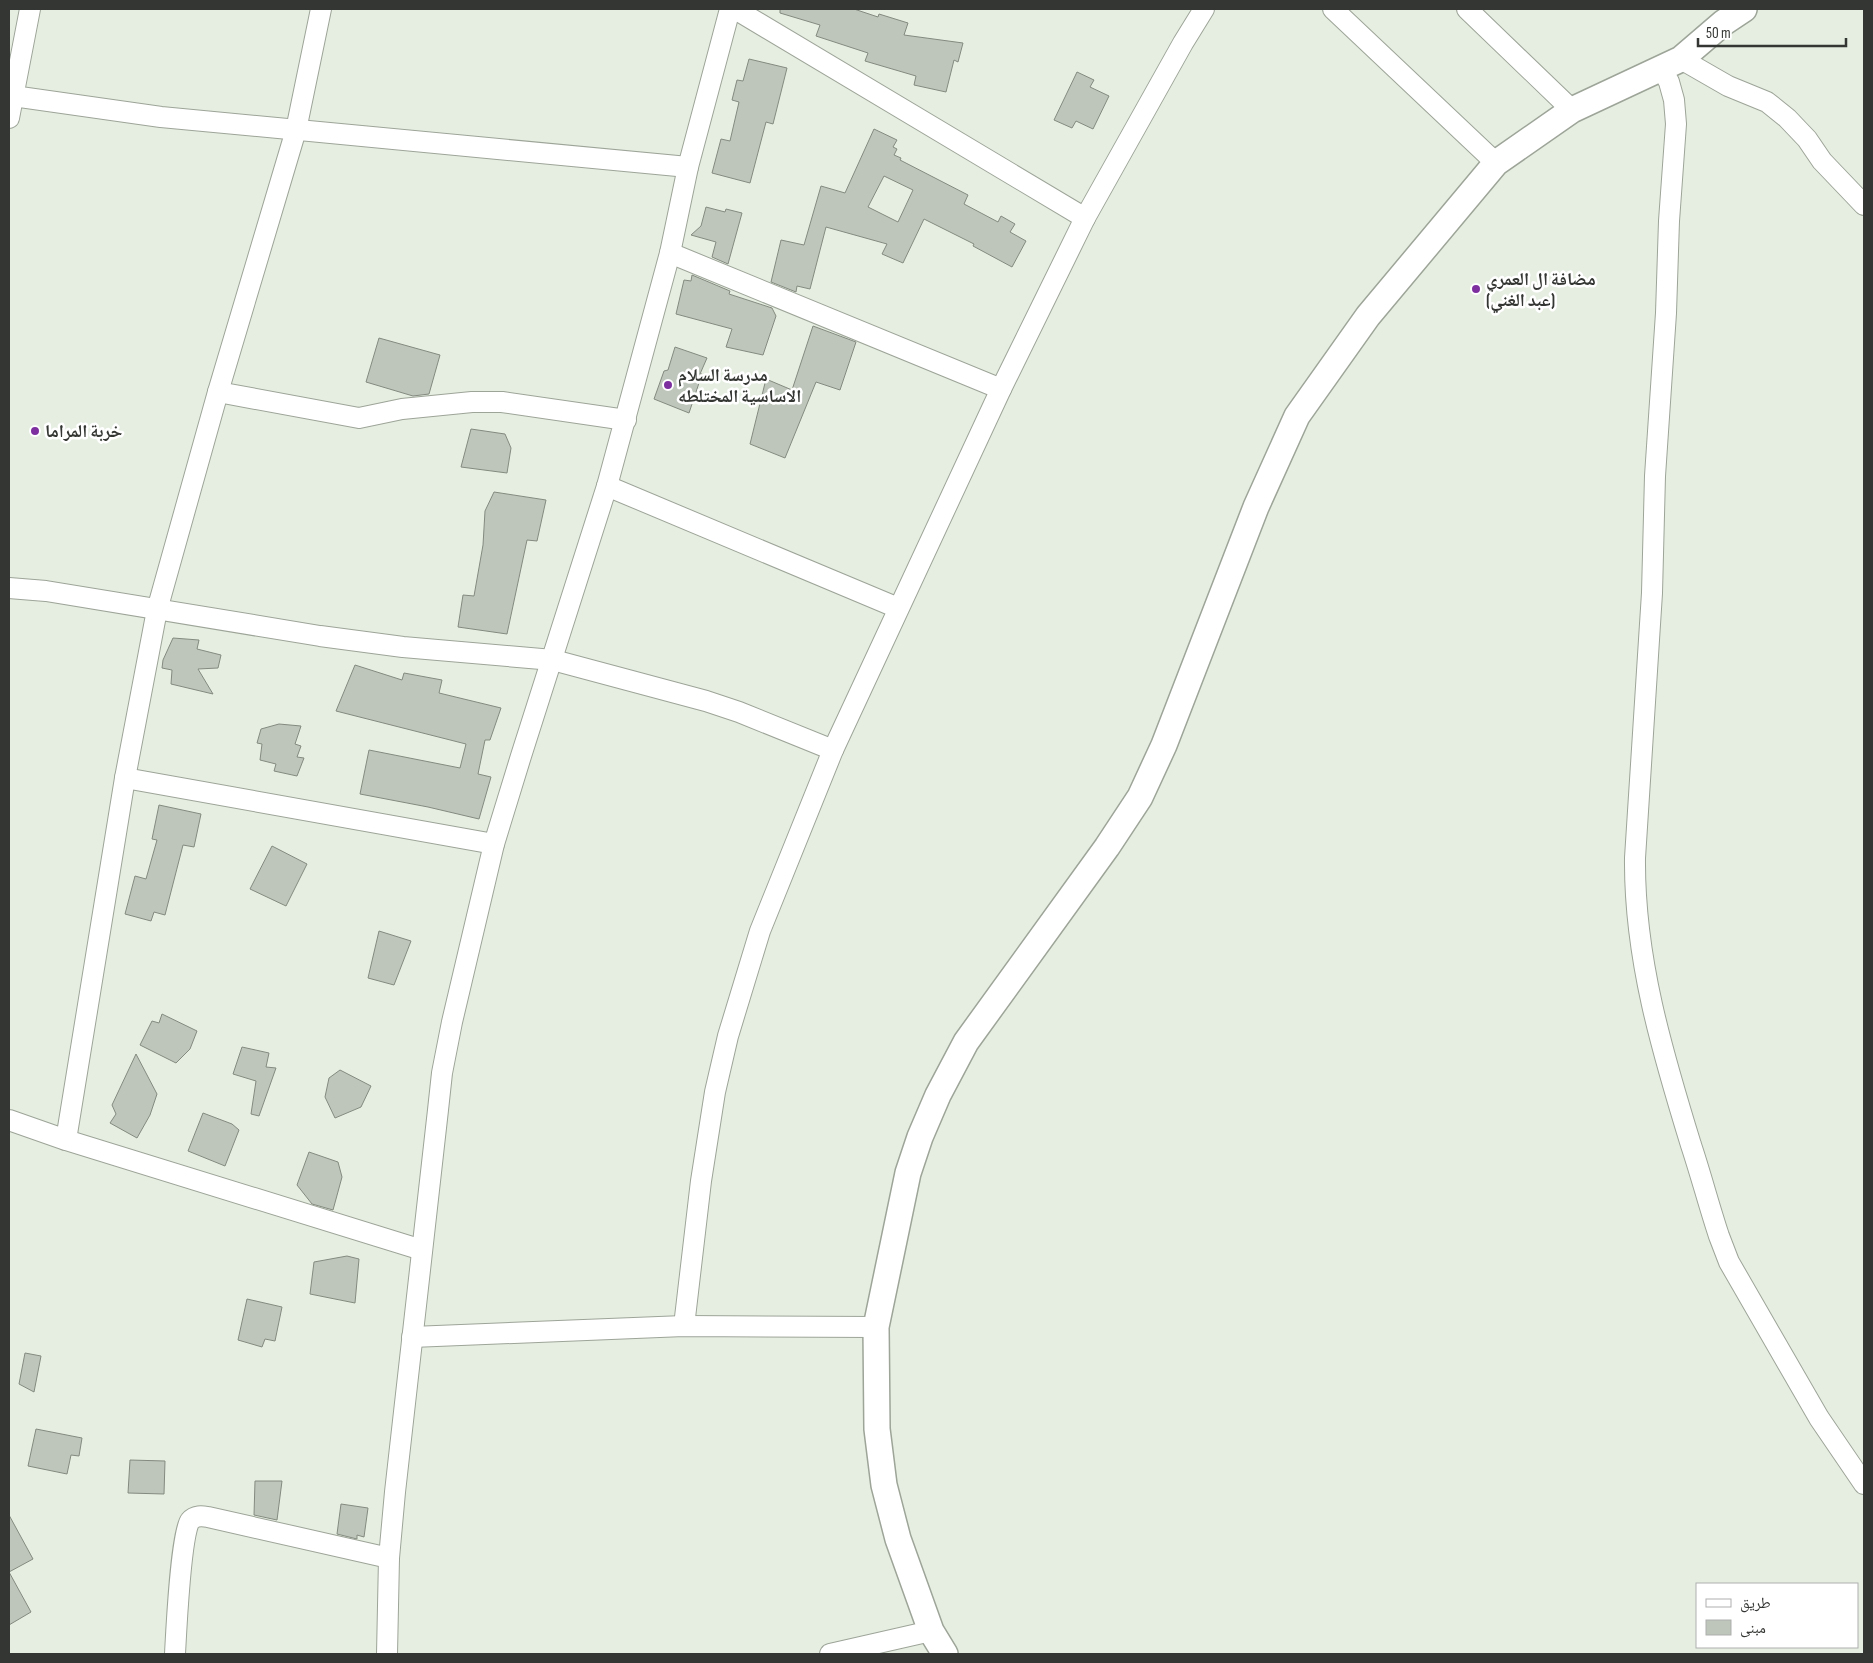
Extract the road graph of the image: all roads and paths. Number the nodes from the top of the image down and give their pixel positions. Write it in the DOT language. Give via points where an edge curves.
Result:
graph roads {
  1 [pos="30,9"];
  2 [pos="321,9"];
  3 [pos="730,9"];
  4 [pos="735,9"];
  5 [pos="1204,9"];
  6 [pos="1333,9"];
  7 [pos="1467,9"];
  8 [pos="1744,9"];
  9 [pos="1672,64"];
  10 [pos="13,96"];
  11 [pos="1572,110"];
  12 [pos="9,118"];
  13 [pos="296,130"];
  14 [pos="1496,163"];
  15 [pos="688,167"];
  16 [pos="1864,205"];
  17 [pos="1085,218"];
  18 [pos="670,253"];
  19 [pos="1000,389"];
  20 [pos="218,392"];
  21 [pos="626,420"];
  22 [pos="607,486"];
  23 [pos="9,588"];
  24 [pos="898,608"];
  25 [pos="157,610"];
  26 [pos="553,660"];
  27 [pos="833,750"];
  28 [pos="125,778"];
  29 [pos="494,844"];
  30 [pos="9,1120"];
  31 [pos="66,1140"];
  32 [pos="422,1250"];
  33 [pos="684,1326"];
  34 [pos="876,1327"];
  35 [pos="412,1337"];
  36 [pos="1864,1484"];
  37 [pos="389,1558"];
  38 [pos="931,1631"];
  39 [pos="175,1654"];
  40 [pos="387,1654"];
  41 [pos="830,1654"];
  42 [pos="945,1654"];
  1 -- 10 [label="street"];
  2 -- 13 [label="street"];
  3 -- 15 [label="street"];
  4 -- 17 [label="street"];
  5 -- 17 [label="street"];
  6 -- 14 [label="street"];
  7 -- 11 [label="street"];
  8 -- 9 [label="street"];
  9 -- 11 [label="street"];
  9 -- 16 [label="street" via="1767,102 1807,139 1822,161"];
  9 -- 36 [label="street" via="1669,82 1676,124 1655,476 1652,602 1635,858 1636,902 1646,972 1664,1056 1729,1262 1819,1418"];
  10 -- 12 [label="street"];
  10 -- 13 [label="street" via="161,117"];
  11 -- 14 [label="street"];
  13 -- 15 [label="street"];
  13 -- 20 [label="street"];
  14 -- 34 [label="street" via="1368,316 1297,416 1256,506 1164,745 1140,797 966,1042 938,1095 908,1173"];
  15 -- 18 [label="street"];
  17 -- 19 [label="street"];
  18 -- 19 [label="street"];
  18 -- 21 [label="street"];
  19 -- 24 [label="street"];
  20 -- 21 [label="street" via="359,418 402,409 472,402 510,403"];
  20 -- 25 [label="street"];
  21 -- 22 [label="street"];
  22 -- 24 [label="street"];
  22 -- 26 [label="street"];
  23 -- 25 [label="street"];
  24 -- 27 [label="street"];
  25 -- 26 [label="street" via="402,647"];
  25 -- 28 [label="street"];
  26 -- 27 [label="street" via="706,701"];
  26 -- 29 [label="street"];
  27 -- 33 [label="street" via="760,930 728,1036 715,1092 701,1181"];
  28 -- 29 [label="street"];
  28 -- 31 [label="street"];
  29 -- 32 [label="street" via="442,1073"];
  30 -- 31 [label="street"];
  31 -- 32 [label="street"];
  32 -- 35 [label="street"];
  33 -- 34 [label="street"];
  33 -- 35 [label="street"];
  34 -- 38 [label="street" via="877,1429 884,1485 898,1539"];
  35 -- 37 [label="street"];
  37 -- 39 [label="street" via="208,1517 195,1517 190,1521 186,1535"];
  37 -- 40 [label="street"];
  38 -- 41 [label="street"];
  38 -- 42 [label="street"];
}
